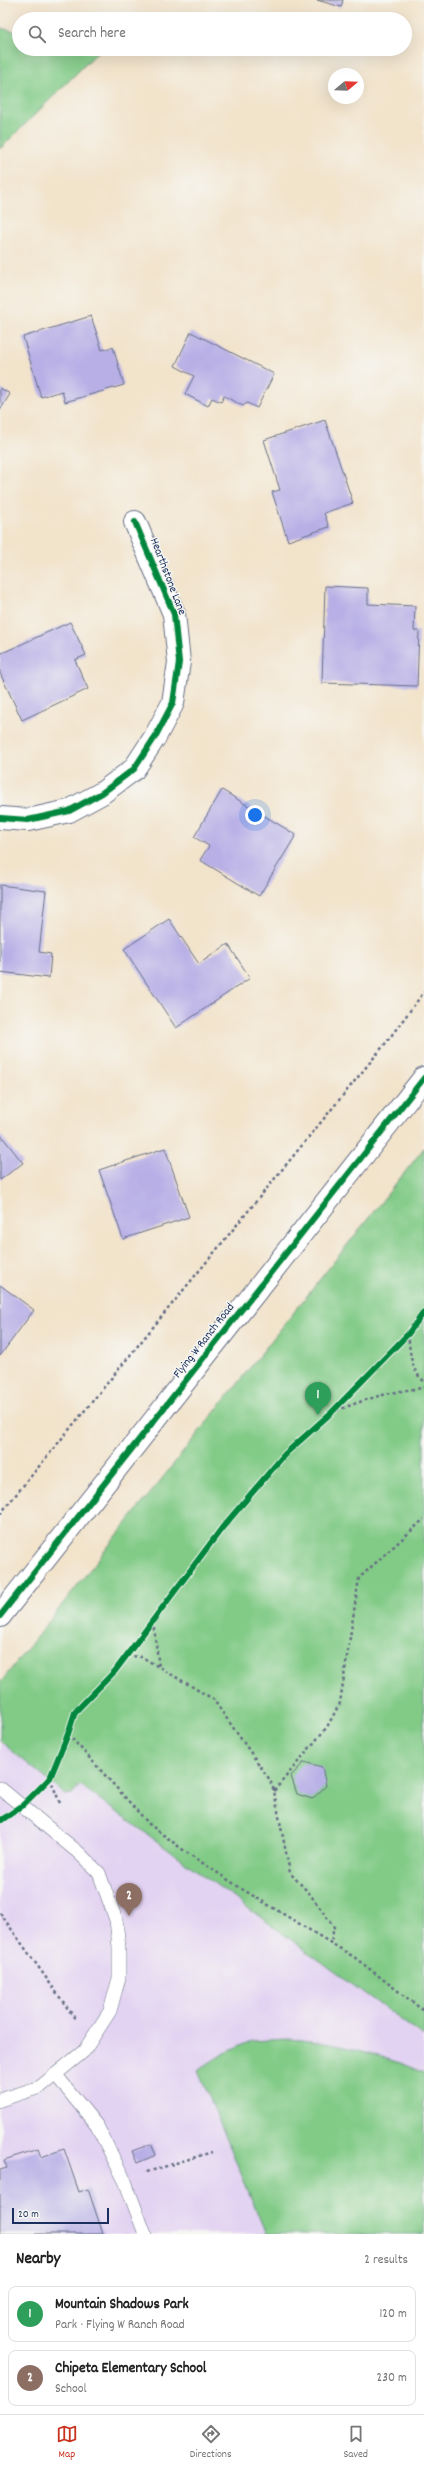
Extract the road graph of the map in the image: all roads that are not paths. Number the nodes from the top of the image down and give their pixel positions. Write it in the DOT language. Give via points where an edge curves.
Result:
graph roads {
  1 [pos="135,522"];
  2 [pos="0,818"];
  3 [pos="424,1078"];
  4 [pos="0,1616"];
  5 [pos="0,1788"];
  6 [pos="56,2075"];
  7 [pos="0,2100"];
  8 [pos="145,2234"];
  1 -- 2 [label="street, Hearthstone Lane" via="174,614 180,662 173,703 134,769 102,793 69,811 28,820"];
  3 -- 4 [label="street, Flying W Ranch Road"];
  5 -- 6 [label="lane" via="99,1873 110,1897 117,1927 119,1978 110,2011 84,2051"];
  6 -- 7 [label="lane" via="40,2087"];
  6 -- 8 [label="lane" via="97,2126 125,2181"];
}
